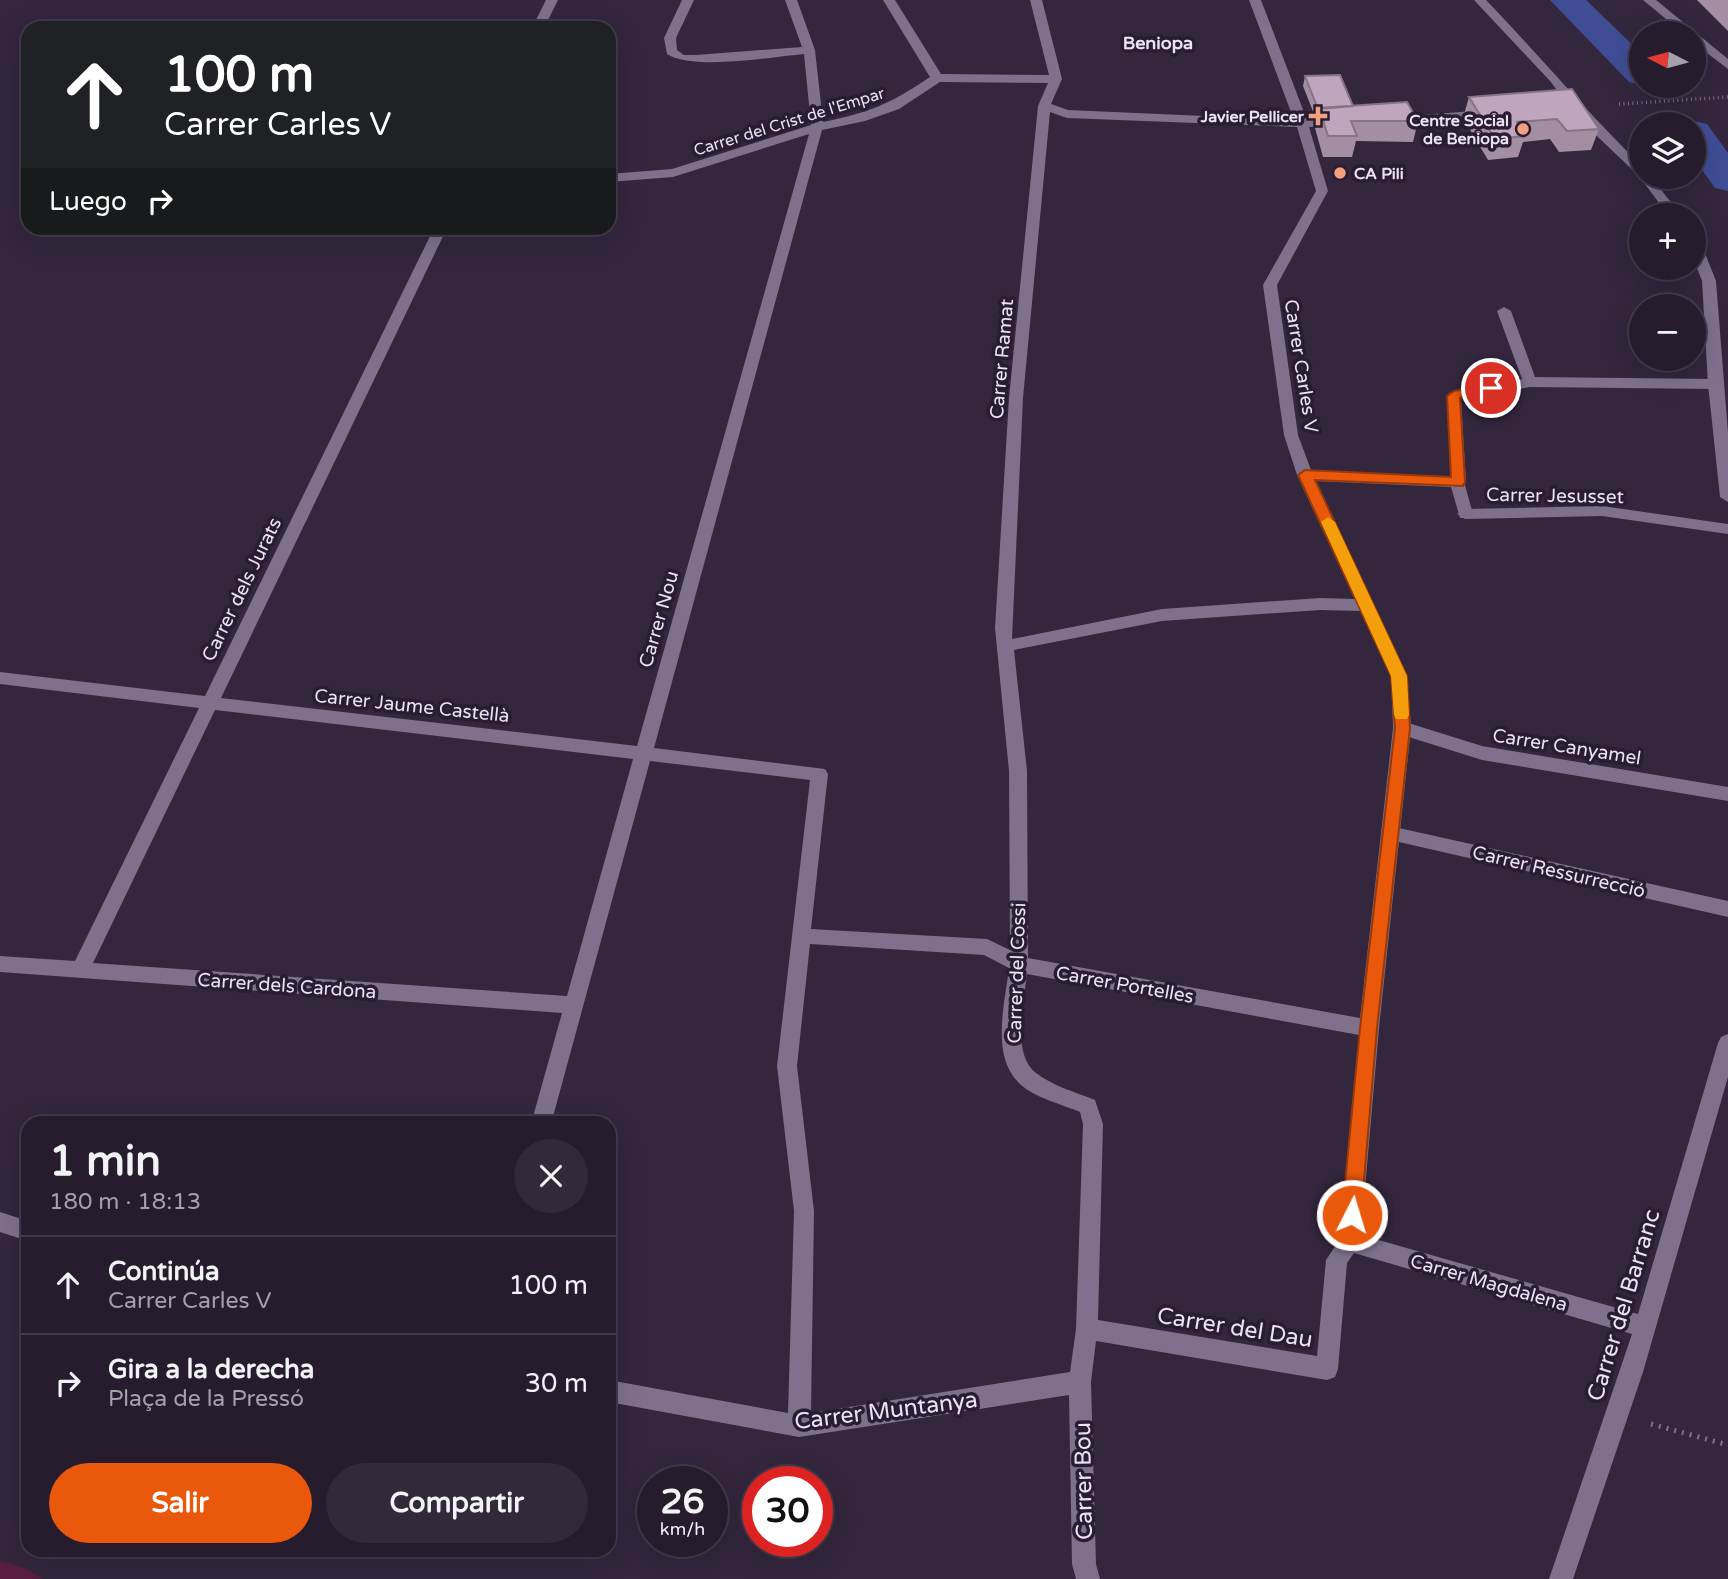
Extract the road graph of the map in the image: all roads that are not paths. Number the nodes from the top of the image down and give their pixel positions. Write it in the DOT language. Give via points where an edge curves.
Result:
graph roads {
  1 [pos="552,0"];
  2 [pos="688,0"];
  3 [pos="791,0"];
  4 [pos="888,0"];
  5 [pos="1036,0"];
  6 [pos="1255,0"];
  7 [pos="1480,0"];
  8 [pos="1649,0"];
  9 [pos="542,21"];
  10 [pos="1675,21"];
  11 [pos="1706,47"];
  12 [pos="809,50"];
  13 [pos="1728,65"];
  14 [pos="937,78"];
  15 [pos="1056,79"];
  16 [pos="1044,106"];
  17 [pos="1496,113"];
  18 [pos="1377,122"];
  19 [pos="1352,123"];
  20 [pos="1302,124"];
  21 [pos="817,127"];
  22 [pos="1629,162"];
  23 [pos="616,177"];
  24 [pos="1654,189"];
  25 [pos="1665,203"];
  26 [pos="437,235"];
  27 [pos="1706,273"];
  28 [pos="1504,311"];
  29 [pos="1530,382"];
  30 [pos="1715,384"];
  31 [pos="1305,475"];
  32 [pos="1458,482"];
  33 [pos="1728,497"];
  34 [pos="1728,529"];
  35 [pos="1367,605"];
  36 [pos="1005,646"];
  37 [pos="0,678"];
  38 [pos="208,704"];
  39 [pos="1402,728"];
  40 [pos="642,752"];
  41 [pos="1728,794"];
  42 [pos="1390,833"];
  43 [pos="1728,909"];
  44 [pos="801,936"];
  45 [pos="0,964"];
  46 [pos="1019,964"];
  47 [pos="80,971"];
  48 [pos="573,1005"];
  49 [pos="1369,1028"];
  50 [pos="1728,1043"];
  51 [pos="543,1116"];
  52 [pos="0,1222"];
  53 [pos="21,1229"];
  54 [pos="1349,1242"];
  55 [pos="1645,1327"];
  56 [pos="1087,1329"];
  57 [pos="1080,1382"];
  58 [pos="616,1392"];
  59 [pos="799,1426"];
  60 [pos="1087,1579"];
  61 [pos="1561,1579"];
  1 -- 9 [label="street"];
  2 -- 12 [label="street" via="670,38 671,52 681,58"];
  3 -- 12 [label="street"];
  4 -- 14 [label="street"];
  5 -- 15 [label="street"];
  6 -- 20 [label="street"];
  7 -- 22 [label="street" via="1554,78 1570,107"];
  8 -- 10 [label="street"];
  11 -- 13 [label="street"];
  12 -- 21 [label="street"];
  14 -- 15 [label="street"];
  14 -- 21 [label="street, Carrer del Crist de l'Empar" via="895,106"];
  15 -- 16 [label="street, Carrer Ramat"];
  16 -- 20 [label="street" via="1067,114"];
  16 -- 36 [label="street, Carrer Ramat" via="1016,398"];
  17 -- 18 [label="street"];
  19 -- 20 [label="street"];
  20 -- 31 [label="street, Carrer Carles V" via="1322,191 1270,285 1291,435"];
  21 -- 23 [label="street, Carrer del Crist de l'Empar" via="673,173"];
  21 -- 40 [label="street, Carrer Nou"];
  24 -- 25 [label="street"];
  26 -- 38 [label="street, Carrer dels Jurats"];
  27 -- 30 [label="street"];
  28 -- 29 [label="street"];
  29 -- 30 [label="street"];
  29 -- 32 [label="street" via="1454,396"];
  30 -- 33 [label="street"];
  31 -- 32 [label="street"];
  31 -- 35 [label="street, Carrer Carles V"];
  32 -- 34 [label="street, Carrer Jesusset" via="1465,514 1602,511"];
  35 -- 36 [label="street" via="1162,615"];
  35 -- 39 [label="street" via="1399,676"];
  36 -- 46 [label="street, Carrer del Cossi" via="1018,771"];
  37 -- 38 [label="street, Carrer Jaume Castellà"];
  38 -- 40 [label="street, Carrer Jaume Castellà"];
  38 -- 47 [label="street, Carrer dels Jurats"];
  39 -- 41 [label="street, Carrer Canyamel" via="1482,753"];
  39 -- 42 [label="street"];
  40 -- 44 [label="street, Carrer Jaume Castellà" via="819,774"];
  40 -- 48 [label="street, Carrer Nou"];
  42 -- 43 [label="street, Carrer Ressurrecció"];
  42 -- 49 [label="street"];
  44 -- 46 [label="street, Carrer Portelles" via="988,947"];
  44 -- 59 [label="street" via="786,1066 804,1211"];
  45 -- 47 [label="street, Carrer dels Cardona"];
  46 -- 49 [label="street, Carrer Portelles"];
  46 -- 56 [label="street, Carrer del Cossi" via="1011,1034 1016,1063 1027,1078 1088,1106 1093,1124"];
  47 -- 48 [label="street, Carrer dels Cardona"];
  48 -- 51 [label="street, Carrer Nou"];
  49 -- 54 [label="street"];
  50 -- 55 [label="street, Carrer del Barranc"];
  52 -- 53 [label="street"];
  54 -- 55 [label="street, Carrer Magdalena"];
  54 -- 56 [label="street, Carrer del Dau" via="1337,1260 1327,1369"];
  55 -- 61 [label="street, Carrer del Barranc"];
  56 -- 57 [label="street, Carrer del Cossi"];
  57 -- 59 [label="street, Carrer Muntanya"];
  57 -- 60 [label="street, Carrer Bou"];
  58 -- 59 [label="street, Carrer Muntanya"];
}
